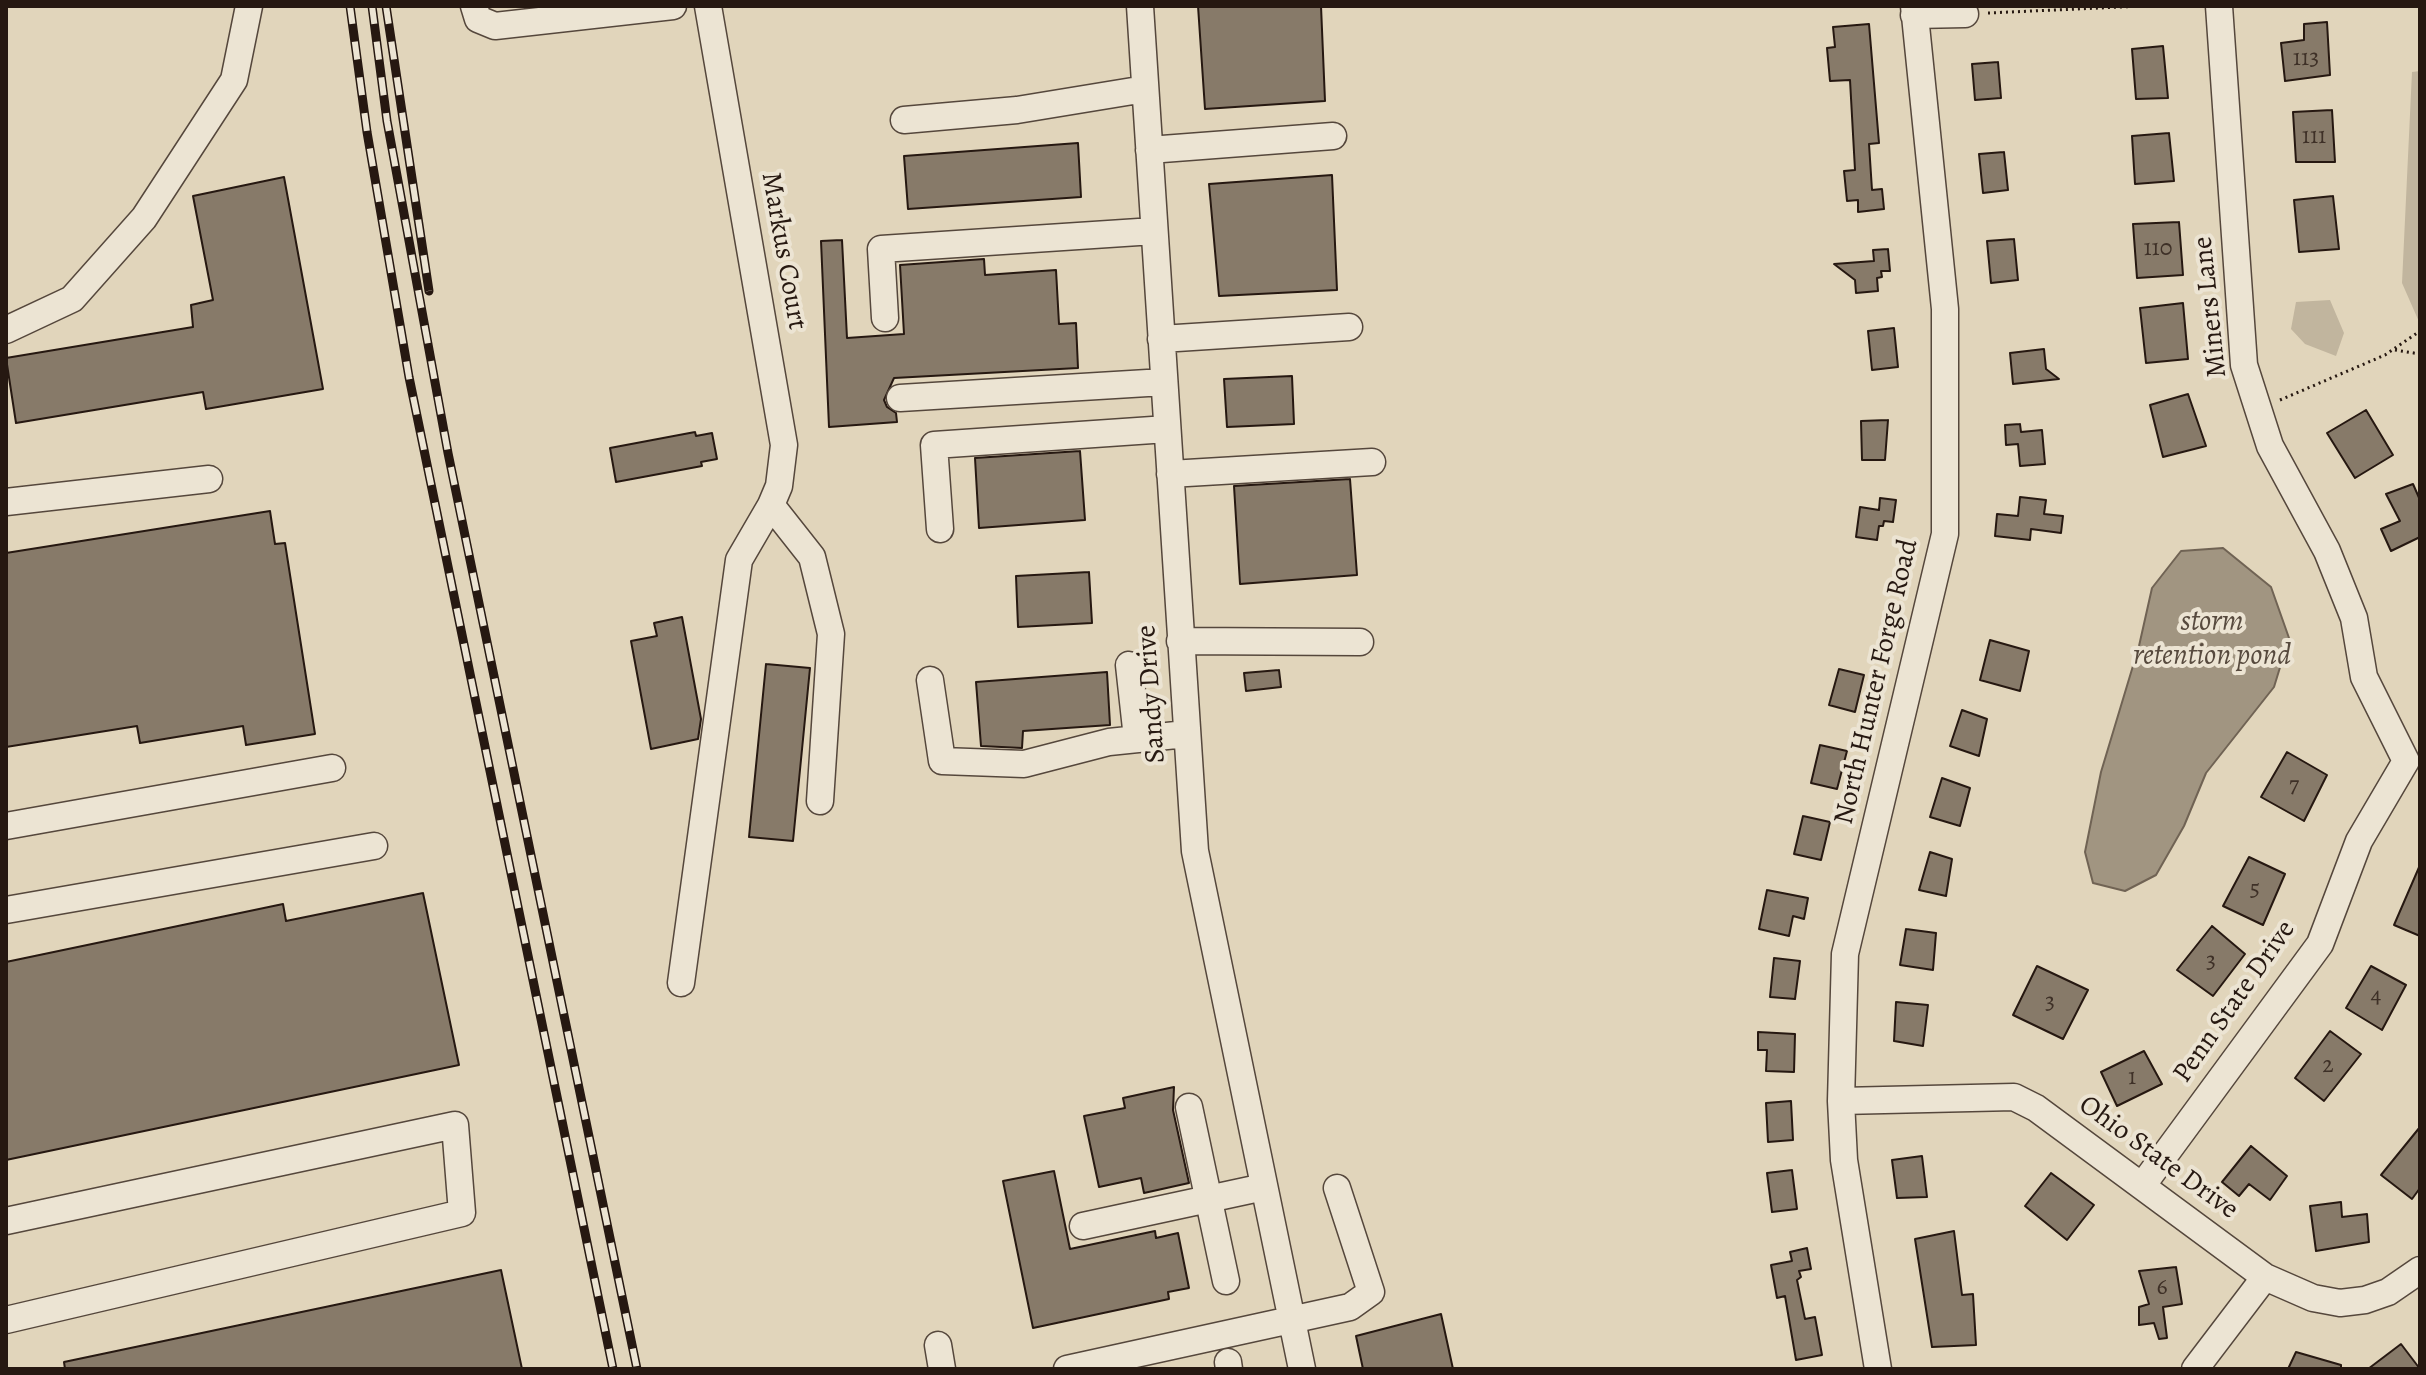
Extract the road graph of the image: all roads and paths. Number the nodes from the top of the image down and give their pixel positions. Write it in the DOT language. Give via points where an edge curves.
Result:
graph roads {
  1 [pos="249,6"];
  2 [pos="474,6"];
  3 [pos="673,6"];
  4 [pos="708,6"];
  5 [pos="1140,6"];
  6 [pos="2144,6"];
  7 [pos="2219,6"];
  8 [pos="643,8"];
  9 [pos="1914,11"];
  10 [pos="1965,14"];
  11 [pos="1145,89"];
  12 [pos="904,120"];
  13 [pos="1333,136"];
  14 [pos="1149,150"];
  15 [pos="1154,231"];
  16 [pos="885,318"];
  17 [pos="1349,327"];
  18 [pos="6,330"];
  19 [pos="2420,331"];
  20 [pos="1161,339"];
  21 [pos="2395,350"];
  22 [pos="2420,354"];
  23 [pos="1164,382"];
  24 [pos="900,398"];
  25 [pos="2257,406"];
  26 [pos="1167,429"];
  27 [pos="1372,462"];
  28 [pos="1170,474"];
  29 [pos="209,479"];
  30 [pos="6,502"];
  31 [pos="771,505"];
  32 [pos="940,529"];
  33 [pos="1180,641"];
  34 [pos="1360,642"];
  35 [pos="1129,665"];
  36 [pos="930,680"];
  37 [pos="1186,734"];
  38 [pos="1137,738"];
  39 [pos="2413,758"];
  40 [pos="332,768"];
  41 [pos="820,801"];
  42 [pos="6,826"];
  43 [pos="374,846"];
  44 [pos="6,910"];
  45 [pos="681,983"];
  46 [pos="1841,1101"];
  47 [pos="1189,1107"];
  48 [pos="2142,1186"];
  49 [pos="1264,1187"];
  50 [pos="1337,1188"];
  51 [pos="1208,1199"];
  52 [pos="6,1221"];
  53 [pos="1083,1226"];
  54 [pos="2265,1277"];
  55 [pos="2417,1280"];
  56 [pos="1226,1281"];
  57 [pos="6,1320"];
  58 [pos="1292,1321"];
  59 [pos="1067,1369"];
  60 [pos="1302,1369"];
  61 [pos="1878,1369"];
  62 [pos="2195,1369"];
  1 -- 18 [label="street" via="234,80 144,218 72,299"];
  2 -- 8 [label="street" via="478,19 495,26"];
  3 -- 8 [label="street"];
  4 -- 31 [label="street, Markus Court" via="784,445"];
  5 -- 11 [label="street, Sandy Drive"];
  6 -- 10 [label="path"];
  7 -- 25 [label="street, Miners Lane" via="2244,365"];
  9 -- 10 [label="street"];
  9 -- 46 [label="street, North Hunter Forge Road" via="1945,309 1945,534 1845,954"];
  11 -- 12 [label="street" via="1017,110"];
  11 -- 14 [label="street, Sandy Drive"];
  13 -- 14 [label="street"];
  14 -- 15 [label="street, Sandy Drive"];
  15 -- 16 [label="street" via="881,249"];
  15 -- 20 [label="street, Sandy Drive"];
  17 -- 20 [label="street"];
  19 -- 21 [label="path"];
  20 -- 23 [label="street, Sandy Drive"];
  21 -- 22 [label="path"];
  21 -- 25 [label="path" via="2298,395"];
  23 -- 24 [label="street"];
  23 -- 26 [label="street, Sandy Drive"];
  25 -- 39 [label="street, Miners Lane" via="2270,446 2327,551 2354,618 2364,677"];
  26 -- 28 [label="street, Sandy Drive"];
  26 -- 32 [label="street" via="934,445"];
  27 -- 28 [label="street"];
  28 -- 33 [label="street, Sandy Drive"];
  29 -- 30 [label="street"];
  31 -- 41 [label="street" via="812,557 831,634"];
  31 -- 45 [label="street, Markus Court" via="739,560"];
  33 -- 34 [label="street"];
  33 -- 37 [label="street, Sandy Drive"];
  35 -- 38 [label="street"];
  36 -- 38 [label="street" via="942,761 1024,764"];
  37 -- 38 [label="street"];
  37 -- 49 [label="street, Sandy Drive" via="1199,877"];
  39 -- 48 [label="street, Penn State Drive" via="2359,841 2320,944"];
  40 -- 42 [label="street"];
  43 -- 44 [label="street"];
  46 -- 48 [label="street, Ohio State Drive" via="2014,1097"];
  46 -- 61 [label="street, North Hunter Forge Road" via="1848,1199"];
  47 -- 51 [label="street"];
  48 -- 54 [label="street, Ohio State Drive"];
  49 -- 51 [label="street"];
  49 -- 58 [label="street, Sandy Drive"];
  50 -- 58 [label="street" via="1371,1292 1350,1307"];
  51 -- 53 [label="street"];
  51 -- 56 [label="street"];
  52 -- 57 [label="street" via="455,1125 462,1213"];
  54 -- 55 [label="street, Ohio State Drive" via="2313,1298 2340,1303"];
  54 -- 62 [label="street"];
  58 -- 59 [label="street"];
  58 -- 60 [label="street, Sandy Drive"];
}
